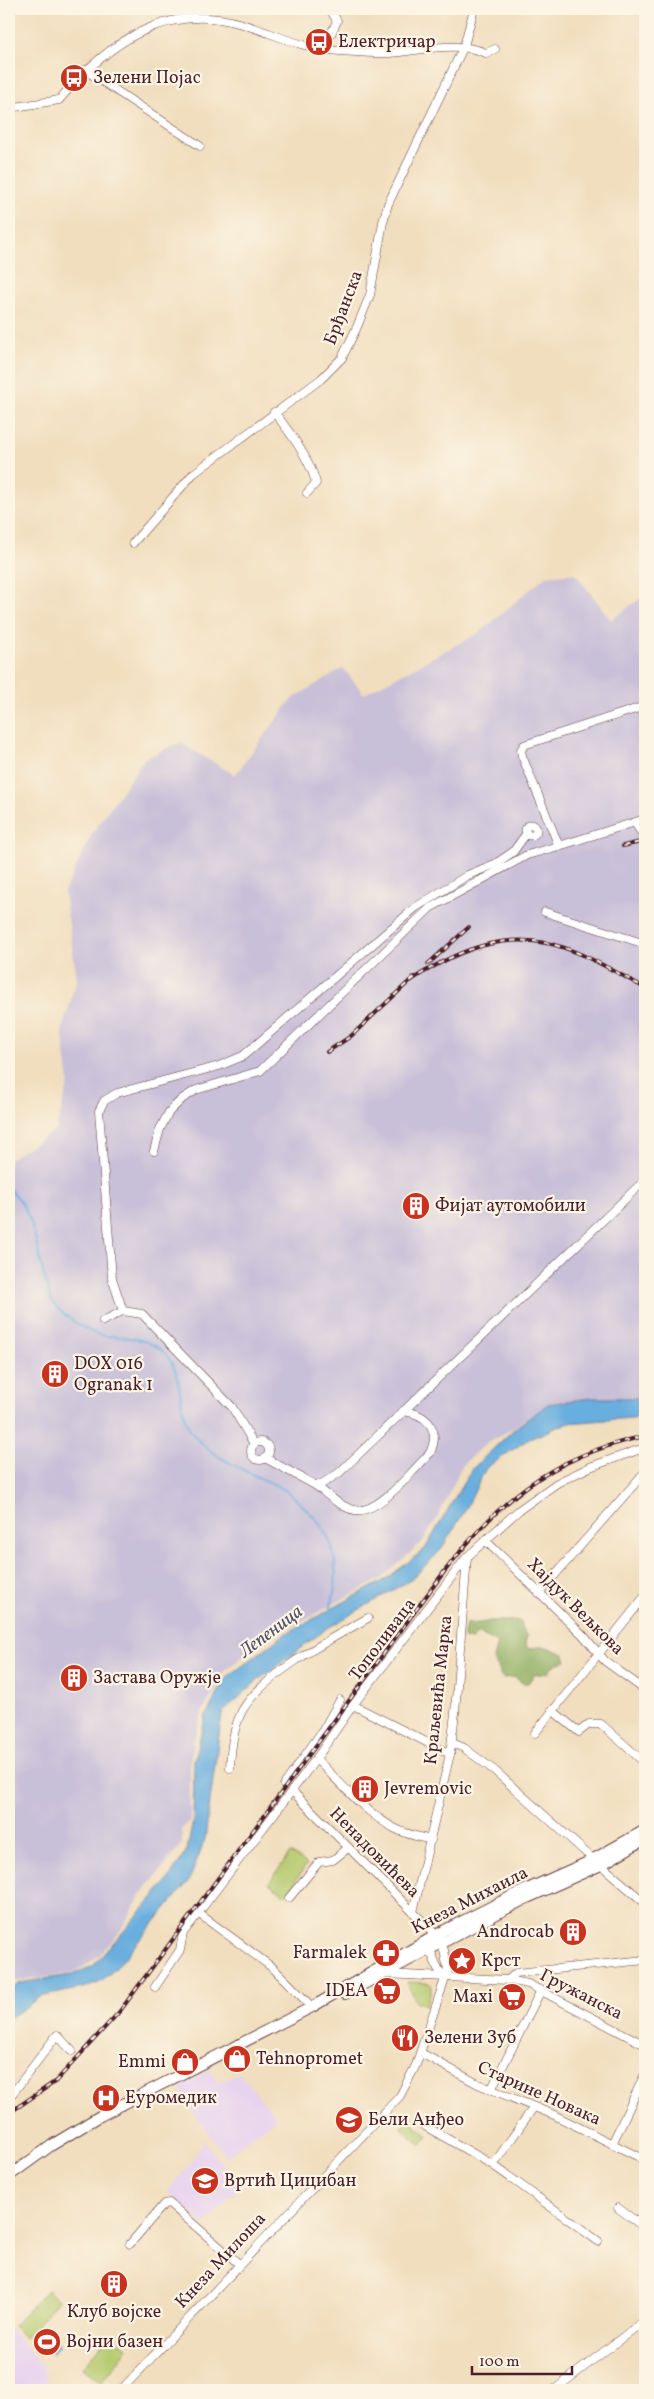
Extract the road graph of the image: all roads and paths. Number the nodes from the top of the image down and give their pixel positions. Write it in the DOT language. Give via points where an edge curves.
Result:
graph roads {
  1 [pos="330,9"];
  2 [pos="474,9"];
  3 [pos="464,46"];
  4 [pos="495,49"];
  5 [pos="323,51"];
  6 [pos="85,70"];
  7 [pos="9,108"];
  8 [pos="200,146"];
  9 [pos="274,412"];
  10 [pos="308,493"];
  11 [pos="133,543"];
  12 [pos="645,706"];
  13 [pos="645,819"];
  14 [pos="634,823"];
  15 [pos="526,834"];
  16 [pos="645,838"];
  17 [pos="559,846"];
  18 [pos="545,912"];
  19 [pos="645,944"];
  20 [pos="154,1151"];
  21 [pos="645,1180"];
  22 [pos="123,1311"];
  23 [pos="103,1321"];
  24 [pos="403,1411"];
  25 [pos="254,1444"];
  26 [pos="645,1452"];
  27 [pos="265,1458"];
  28 [pos="645,1472"];
  29 [pos="315,1485"];
  30 [pos="486,1541"];
  31 [pos="467,1557"];
  32 [pos="539,1593"];
  33 [pos="645,1596"];
  34 [pos="368,1618"];
  35 [pos="598,1653"];
  36 [pos="645,1690"];
  37 [pos="340,1700"];
  38 [pos="352,1705"];
  39 [pos="552,1710"];
  40 [pos="535,1733"];
  41 [pos="452,1743"];
  42 [pos="450,1754"];
  43 [pos="316,1759"];
  44 [pos="645,1763"];
  45 [pos="230,1768"];
  46 [pos="284,1785"];
  47 [pos="292,1791"];
  48 [pos="645,1830"];
  49 [pos="645,1839"];
  50 [pos="431,1840"];
  51 [pos="348,1848"];
  52 [pos="597,1862"];
  53 [pos="289,1898"];
  54 [pos="645,1903"];
  55 [pos="413,1912"];
  56 [pos="198,1913"];
  57 [pos="438,1940"];
  58 [pos="428,1945"];
  59 [pos="645,1960"];
  60 [pos="383,1975"];
  61 [pos="444,1976"];
  62 [pos="508,1980"];
  63 [pos="156,1987"];
  64 [pos="541,1990"];
  65 [pos="312,2007"];
  66 [pos="645,2045"];
  67 [pos="72,2051"];
  68 [pos="421,2053"];
  69 [pos="645,2074"];
  70 [pos="491,2090"];
  71 [pos="9,2098"];
  72 [pos="533,2108"];
  73 [pos="418,2122"];
  74 [pos="612,2144"];
  75 [pos="645,2160"];
  76 [pos="493,2165"];
  77 [pos="9,2176"];
  78 [pos="618,2208"];
  79 [pos="645,2228"];
  80 [pos="598,2241"];
  81 [pos="130,2244"];
  82 [pos="239,2264"];
  83 [pos="645,2320"];
  84 [pos="122,2390"];
  85 [pos="554,2390"];
  1 -- 5 [label="street" via="337,21"];
  2 -- 3 [label="street, Брђанска"];
  3 -- 4 [label="street" via="486,53"];
  3 -- 5 [label="street" via="388,53"];
  3 -- 9 [label="street, Брђанска" via="388,204 382,222 373,284 348,347 332,370"];
  5 -- 6 [label="street" via="243,24 213,17 197,18 152,26 128,38"];
  6 -- 7 [label="street" via="59,100"];
  6 -- 8 [label="street"];
  9 -- 10 [label="street" via="294,438 314,474 316,483"];
  9 -- 11 [label="street, Брђанска" via="193,474"];
  12 -- 17 [label="street" via="524,745 522,756"];
  13 -- 14 [label="street"];
  14 -- 16 [label="street"];
  14 -- 17 [label="street"];
  15 -- 22 [label="street" via="513,852 495,864 468,875 416,907 243,1056 219,1066 117,1093 104,1101 99,1111 112,1278"];
  17 -- 20 [label="street" via="527,855 430,908 260,1071 196,1090 182,1099 169,1112"];
  18 -- 19 [label="street"];
  21 -- 24 [label="street"];
  22 -- 23 [label="street"];
  22 -- 25 [label="street" via="142,1314 232,1407"];
  24 -- 29 [label="street" via="339,1473"];
  24 -- 29 [label="street" via="422,1416 432,1426 435,1443 430,1453 380,1502 369,1510 354,1510"];
  25 -- 27 [label="street" via="254,1457 259,1460"];
  25 -- 27 [label="street" via="268,1445 269,1454"];
  26 -- 30 [label="street, Тополиваца" via="638,1450 557,1483 519,1510"];
  27 -- 29 [label="street"];
  28 -- 32 [label="street"];
  30 -- 31 [label="street, Тополиваца"];
  30 -- 32 [label="street, Хајдук Вељкова"];
  31 -- 38 [label="street, Тополиваца"];
  31 -- 41 [label="street, Краљевића Марка"];
  32 -- 35 [label="street, Хајдук Вељкова"];
  33 -- 35 [label="street"];
  34 -- 45 [label="street" via="300,1659 251,1699 236,1726"];
  35 -- 36 [label="street, Хајдук Вељкова"];
  35 -- 39 [label="street"];
  37 -- 46 [label="street, Тополиваца"];
  38 -- 42 [label="street"];
  38 -- 43 [label="street, Тополиваца"];
  39 -- 40 [label="street"];
  39 -- 44 [label="street" via="579,1732 589,1724 602,1724"];
  41 -- 42 [label="street, Краљевића Марка"];
  41 -- 52 [label="street" via="495,1770"];
  42 -- 50 [label="street, Краљевића Марка"];
  43 -- 47 [label="street, Тополиваца"];
  43 -- 50 [label="street" via="386,1823"];
  47 -- 51 [label="street, Ненадовићева"];
  47 -- 56 [label="street, Тополиваца"];
  48 -- 52 [label="main road, Кнеза Михаила"];
  49 -- 52 [label="main road, Кнеза Михаила"];
  50 -- 55 [label="street, Краљевића Марка"];
  51 -- 53 [label="street" via="333,1860 318,1862"];
  51 -- 55 [label="street, Ненадовићева"];
  52 -- 54 [label="street"];
  52 -- 57 [label="main road, Кнеза Михаила" via="498,1902"];
  55 -- 57 [label="street, Ненадовићева"];
  56 -- 63 [label="street, Тополиваца" via="182,1935 180,1950"];
  56 -- 65 [label="street" via="274,1968"];
  57 -- 58 [label="main road, Кнеза Михаила"];
  57 -- 61 [label="street" via="448,1967"];
  58 -- 60 [label="main road, Кнеза Михаила"];
  58 -- 61 [label="street"];
  58 -- 65 [label="main road, Кнеза Михаила"];
  59 -- 62 [label="street" via="516,1973"];
  60 -- 61 [label="street, Гружанска"];
  60 -- 65 [label="main road, Кнеза Михаила" via="328,2003"];
  61 -- 62 [label="street, Гружанска"];
  61 -- 68 [label="street, Кнеза Милоша"];
  62 -- 64 [label="street, Гружанска"];
  64 -- 66 [label="street, Гружанска"];
  64 -- 70 [label="street"];
  65 -- 77 [label="main road, Кнеза Михаила" via="100,2116"];
  67 -- 71 [label="street" via="56,2034"];
  68 -- 70 [label="street, Старине Новака"];
  68 -- 82 [label="street, Кнеза Милоша" via="405,2088 392,2106"];
  69 -- 74 [label="street"];
  70 -- 72 [label="street, Старине Новака"];
  72 -- 74 [label="street, Старине Новака"];
  72 -- 76 [label="street"];
  73 -- 76 [label="street"];
  74 -- 75 [label="street, Старине Новака"];
  76 -- 80 [label="street"];
  78 -- 79 [label="street"];
  81 -- 82 [label="street" via="168,2203"];
  82 -- 84 [label="street, Кнеза Милоша"];
  83 -- 85 [label="street"];
}
